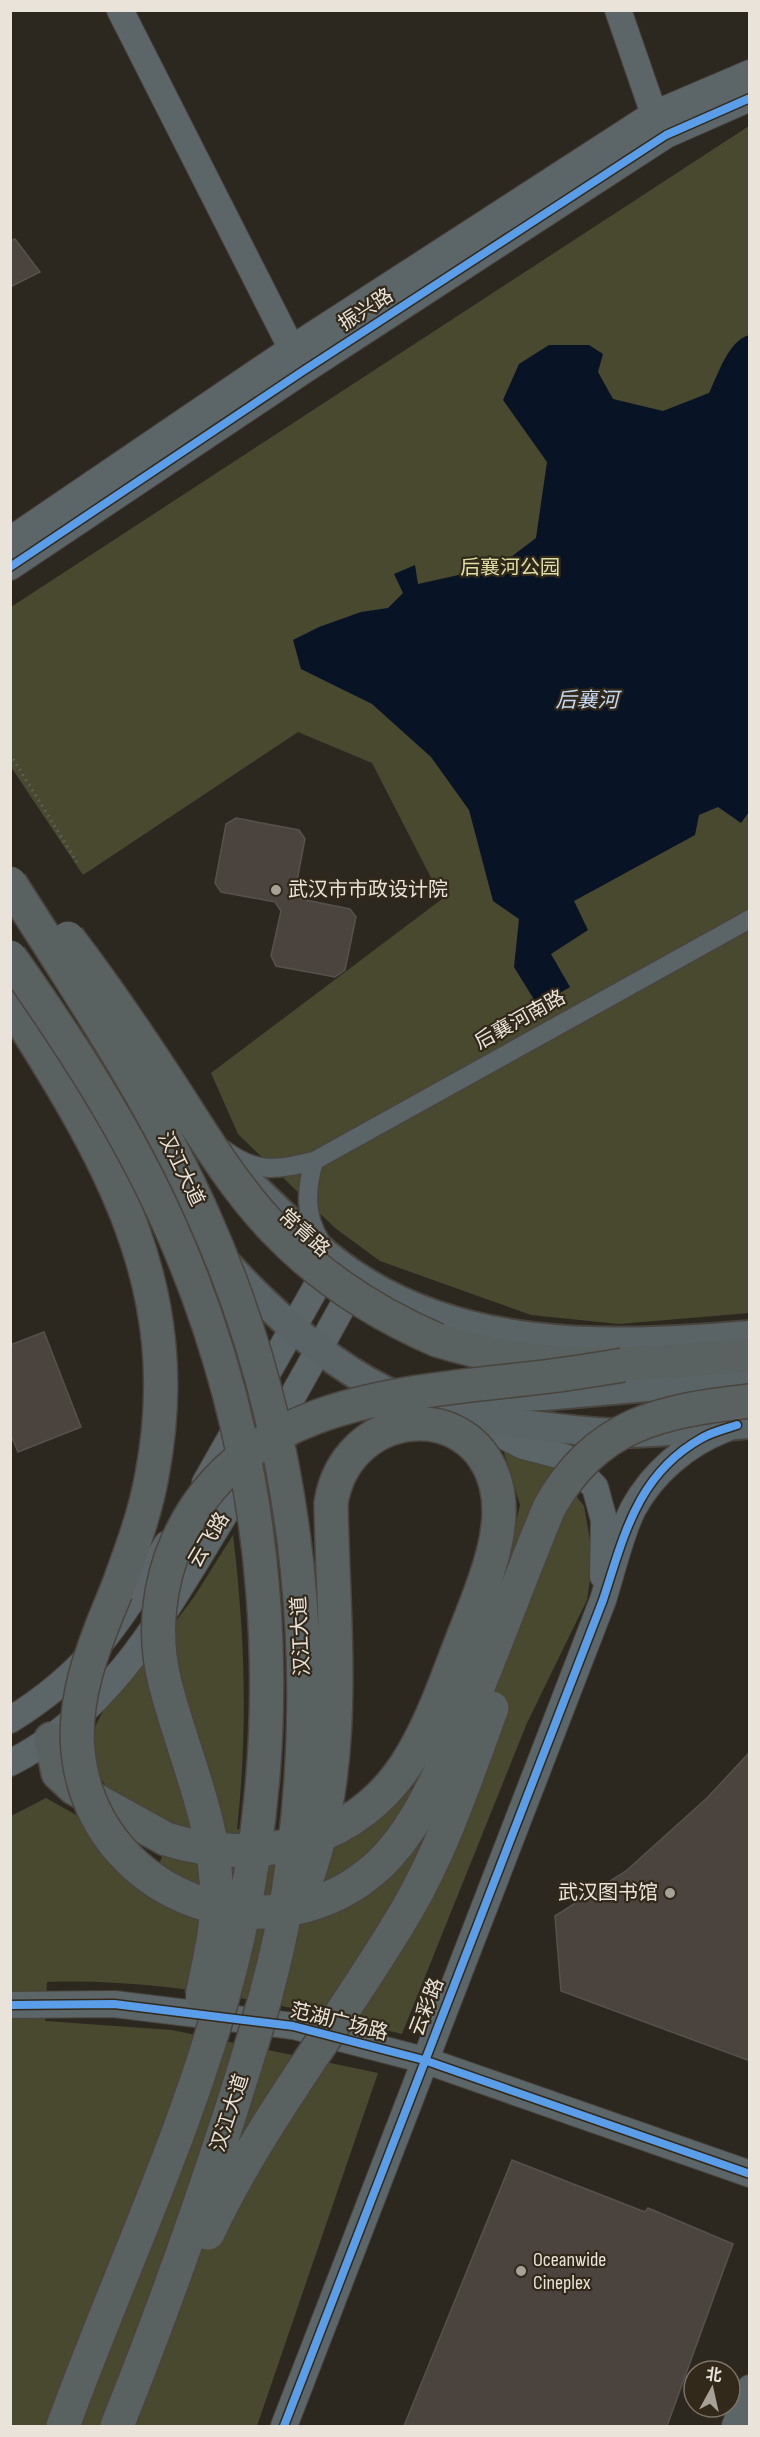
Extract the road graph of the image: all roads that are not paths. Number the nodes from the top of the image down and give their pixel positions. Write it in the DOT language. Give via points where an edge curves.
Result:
graph roads {
  1 [pos="120,10"];
  2 [pos="618,10"];
  3 [pos="750,73"];
  4 [pos="750,98"];
  5 [pos="660,124"];
  6 [pos="297,360"];
  7 [pos="10,540"];
  8 [pos="10,567"];
  9 [pos="10,865"];
  10 [pos="10,870"];
  11 [pos="10,883"];
  12 [pos="750,919"];
  13 [pos="10,957"];
  14 [pos="10,972"];
  15 [pos="10,1002"];
  16 [pos="180,1109"];
  17 [pos="314,1161"];
  18 [pos="332,1258"];
  19 [pos="360,1276"];
  20 [pos="294,1329"];
  21 [pos="750,1335"];
  22 [pos="319,1349"];
  23 [pos="750,1355"];
  24 [pos="623,1365"];
  25 [pos="750,1378"];
  26 [pos="399,1397"];
  27 [pos="745,1416"];
  28 [pos="469,1418"];
  29 [pos="549,1508"];
  30 [pos="603,1600"];
  31 [pos="10,1720"];
  32 [pos="51,1739"];
  33 [pos="10,1763"];
  34 [pos="270,1982"];
  35 [pos="10,2005"];
  36 [pos="424,2060"];
  37 [pos="750,2174"];
  38 [pos="142,2224"];
  39 [pos="134,2385"];
  40 [pos="750,2388"];
  41 [pos="63,2427"];
  42 [pos="117,2427"];
  43 [pos="284,2427"];
  44 [pos="735,2427"];
  1 -- 6 [label="street"];
  2 -- 5 [label="street"];
  3 -- 5 [label="street, 振兴路"];
  4 -- 5 [label="street, 振兴路"];
  5 -- 6 [label="street, 振兴路"];
  6 -- 7 [label="street, 振兴路"];
  6 -- 8 [label="street, 振兴路"];
  9 -- 16 [label="main road, 常青路" via="126,1037"];
  10 -- 24 [label="highway, bridge" via="112,996 237,1185 276,1231 321,1272 406,1326 468,1350 536,1363"];
  11 -- 34 [label="highway, 汉江大道, bridge" via="130,1074 183,1171 231,1283 274,1432 295,1552 304,1707 298,1818"];
  12 -- 17 [label="street, 后襄河南路"];
  13 -- 38 [label="highway, 汉江大道, bridge" via="120,1127 170,1226 227,1383 259,1547 266,1623 267,1708 252,1868 215,2024"];
  14 -- 20 [label="main road" via="161,1184 213,1248"];
  15 -- 29 [label="highway, bridge" via="58,1079 117,1189 146,1267 158,1328 161,1400 152,1477 135,1542 92,1655 78,1717 79,1759 89,1799 109,1836 137,1867 192,1901 258,1912 324,1900 354,1884 380,1863 408,1829 456,1739"];
  16 -- 17 [label="street, 后襄河南路" via="242,1163 265,1168"];
  16 -- 18 [label="main road, 常青路" via="224,1157"];
  17 -- 18 [label="street" via="308,1183 309,1210 319,1238"];
  18 -- 19 [label="main road, 常青路"];
  18 -- 20 [label="street, 云飞路"];
  19 -- 21 [label="main road, 常青路" via="442,1316 535,1338 623,1343"];
  19 -- 22 [label="street, 云飞路"];
  20 -- 22 [label="main road"];
  20 -- 31 [label="street, 云飞路" via="236,1431 106,1639 79,1670 44,1700"];
  22 -- 26 [label="main road"];
  22 -- 32 [label="street, 云飞路" via="265,1449 167,1611 91,1706"];
  23 -- 24 [label="highway"];
  24 -- 38 [label="highway, bridge" via="407,1392 330,1411 287,1430 238,1462 203,1497 181,1532 161,1592 160,1659 208,1827 217,1907 199,2008"];
  25 -- 26 [label="main road" via="544,1396 441,1400"];
  26 -- 28 [label="main road"];
  27 -- 28 [label="main road" via="622,1433"];
  27 -- 29 [label="highway, bridge" via="675,1411 635,1424 584,1459"];
  27 -- 30 [label="street, 云彩路" via="681,1452 656,1476 633,1509"];
  28 -- 30 [label="street" via="523,1446 565,1457 595,1487 604,1521"];
  29 -- 39 [label="highway, bridge" via="542,1559 525,1621 429,1869 393,1934 252,2150"];
  30 -- 36 [label="street, 云彩路"];
  32 -- 33 [label="street, 云飞路"];
  32 -- 34 [label="highway, bridge" via="58,1773 74,1788 166,1839 190,1846 254,1852 316,1837 325,1833 335,1828 353,1817 399,1774 422,1738 474,1609 498,1528 499,1498 486,1463 472,1446 432,1425 402,1425 363,1442 337,1475 331,1503 336,1629 332,1753 323,1820 321,1829 318,1839 314,1859"];
  34 -- 39 [label="highway, 汉江大道, bridge" via="197,2215"];
  35 -- 36 [label="street, 范湖广场路" via="114,2004 178,2010 293,2026"];
  36 -- 37 [label="street, 范湖广场路"];
  36 -- 43 [label="street, 云彩路"];
  38 -- 41 [label="highway, 汉江大道, bridge"];
  39 -- 42 [label="highway, 汉江大道, bridge"];
  40 -- 44 [label="street"];
}
